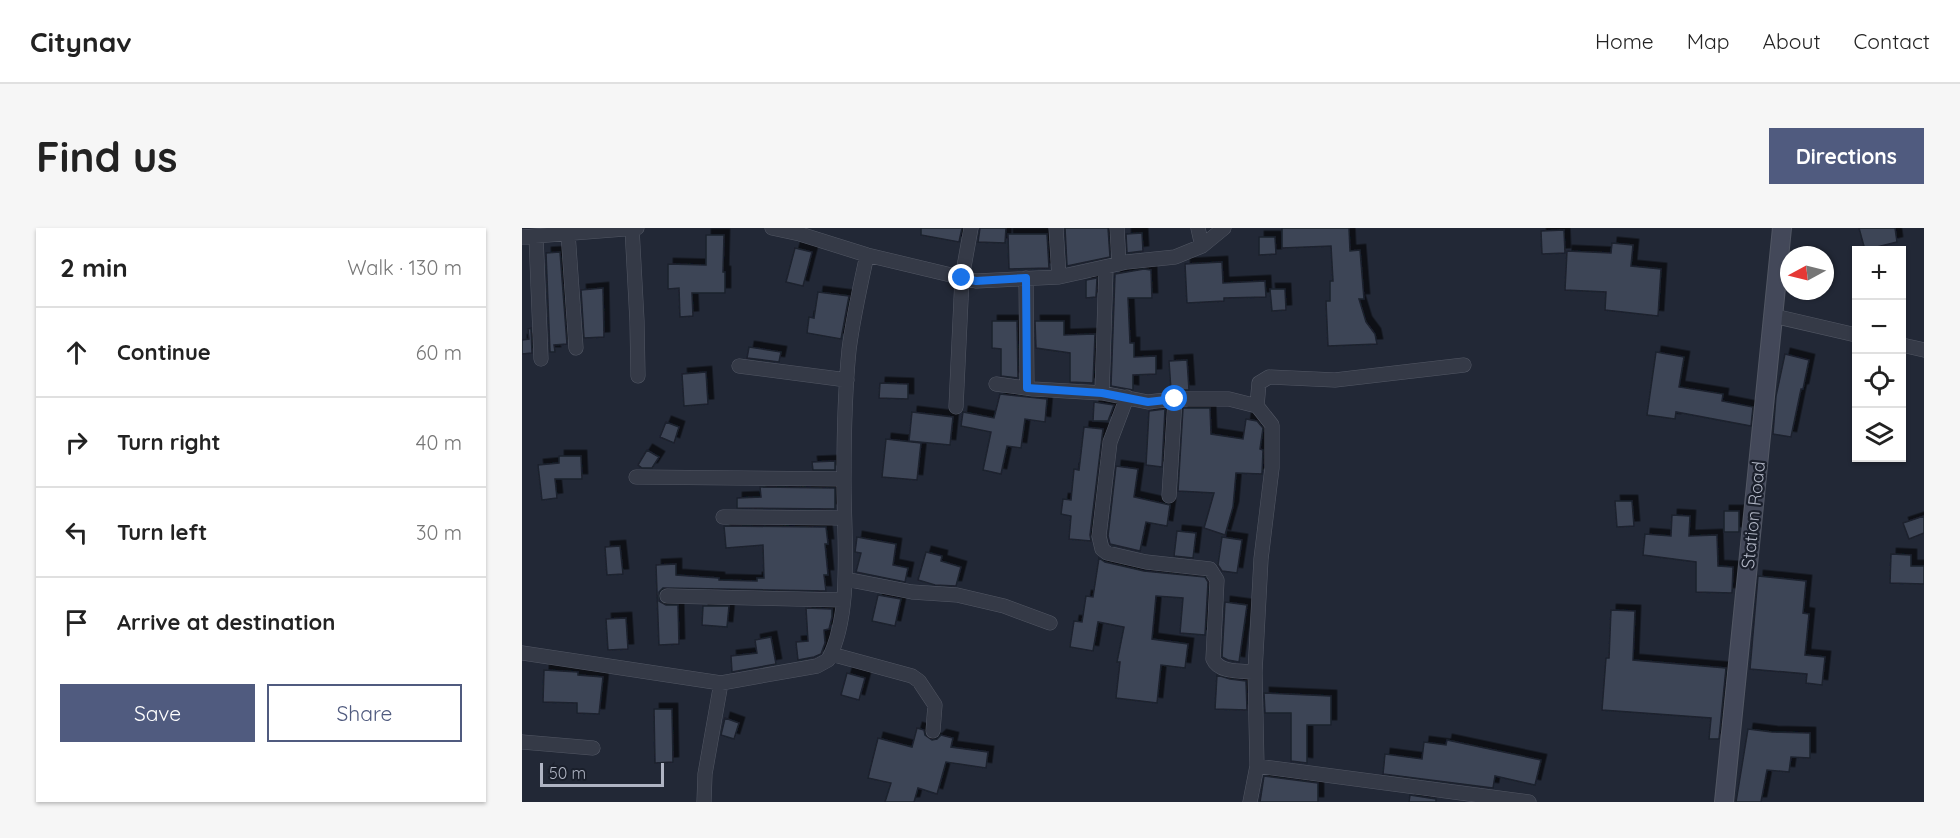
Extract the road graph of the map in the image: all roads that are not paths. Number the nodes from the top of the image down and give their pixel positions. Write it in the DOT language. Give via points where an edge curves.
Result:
graph roads {
  1 [pos="632,228"];
  2 [pos="637,228"];
  3 [pos="772,228"];
  4 [pos="971,228"];
  5 [pos="1056,228"];
  6 [pos="1118,228"];
  7 [pos="1198,228"];
  8 [pos="1224,228"];
  9 [pos="1782,228"];
  10 [pos="801,231"];
  11 [pos="568,232"];
  12 [pos="529,236"];
  13 [pos="1202,246"];
  14 [pos="867,255"];
  15 [pos="1113,265"];
  16 [pos="1059,277"];
  17 [pos="962,278"];
  18 [pos="1026,278"];
  19 [pos="1774,316"];
  20 [pos="1852,334"];
  21 [pos="1906,346"];
  22 [pos="576,348"];
  23 [pos="1924,350"];
  24 [pos="541,359"];
  25 [pos="1464,365"];
  26 [pos="739,366"];
  27 [pos="638,376"];
  28 [pos="847,380"];
  29 [pos="996,384"];
  30 [pos="1027,388"];
  31 [pos="1102,393"];
  32 [pos="1127,397"];
  33 [pos="1175,399"];
  34 [pos="1257,406"];
  35 [pos="956,407"];
  36 [pos="636,477"];
  37 [pos="844,479"];
  38 [pos="1169,496"];
  39 [pos="723,517"];
  40 [pos="843,518"];
  41 [pos="845,579"];
  42 [pos="667,596"];
  43 [pos="843,600"];
  44 [pos="1050,623"];
  45 [pos="522,653"];
  46 [pos="831,654"];
  47 [pos="1255,672"];
  48 [pos="721,683"];
  49 [pos="933,731"];
  50 [pos="522,742"];
  51 [pos="593,748"];
  52 [pos="1257,766"];
  53 [pos="704,802"];
  54 [pos="1250,802"];
  55 [pos="1528,802"];
  56 [pos="1724,802"];
  1 -- 2 [label="street"];
  1 -- 11 [label="street"];
  1 -- 27 [label="street"];
  3 -- 10 [label="street"];
  4 -- 17 [label="street"];
  5 -- 16 [label="street"];
  6 -- 15 [label="street"];
  7 -- 13 [label="street"];
  8 -- 13 [label="street"];
  9 -- 19 [label="main road, Station Road"];
  10 -- 14 [label="street"];
  11 -- 12 [label="street"];
  11 -- 22 [label="street"];
  12 -- 24 [label="street"];
  13 -- 15 [label="street" via="1175,257"];
  14 -- 17 [label="street"];
  14 -- 28 [label="street" via="855,310"];
  15 -- 16 [label="street"];
  15 -- 31 [label="street"];
  16 -- 18 [label="street"];
  17 -- 18 [label="street"];
  17 -- 35 [label="street"];
  18 -- 30 [label="street"];
  19 -- 20 [label="street"];
  19 -- 56 [label="main road, Station Road"];
  21 -- 23 [label="street"];
  25 -- 34 [label="street" via="1335,380 1269,377 1259,383"];
  26 -- 28 [label="street"];
  28 -- 37 [label="street"];
  29 -- 30 [label="street"];
  30 -- 31 [label="street"];
  31 -- 32 [label="street"];
  32 -- 33 [label="street" via="1148,402"];
  32 -- 47 [label="street" via="1110,442 1099,536 1102,549 1146,562 1210,569 1217,580 1213,658 1216,665"];
  33 -- 34 [label="street" via="1229,399"];
  33 -- 38 [label="street"];
  34 -- 47 [label="street" via="1272,425 1273,434"];
  36 -- 37 [label="street"];
  37 -- 40 [label="street"];
  39 -- 40 [label="street"];
  40 -- 41 [label="street"];
  41 -- 43 [label="street"];
  41 -- 44 [label="street" via="912,592 957,595 1004,606"];
  42 -- 43 [label="street"];
  43 -- 46 [label="street"];
  45 -- 48 [label="street"];
  46 -- 48 [label="street" via="817,666"];
  46 -- 49 [label="street" via="915,678 935,705"];
  47 -- 52 [label="street"];
  48 -- 53 [label="street"];
  50 -- 51 [label="street"];
  52 -- 54 [label="street"];
  52 -- 55 [label="street"];
}
